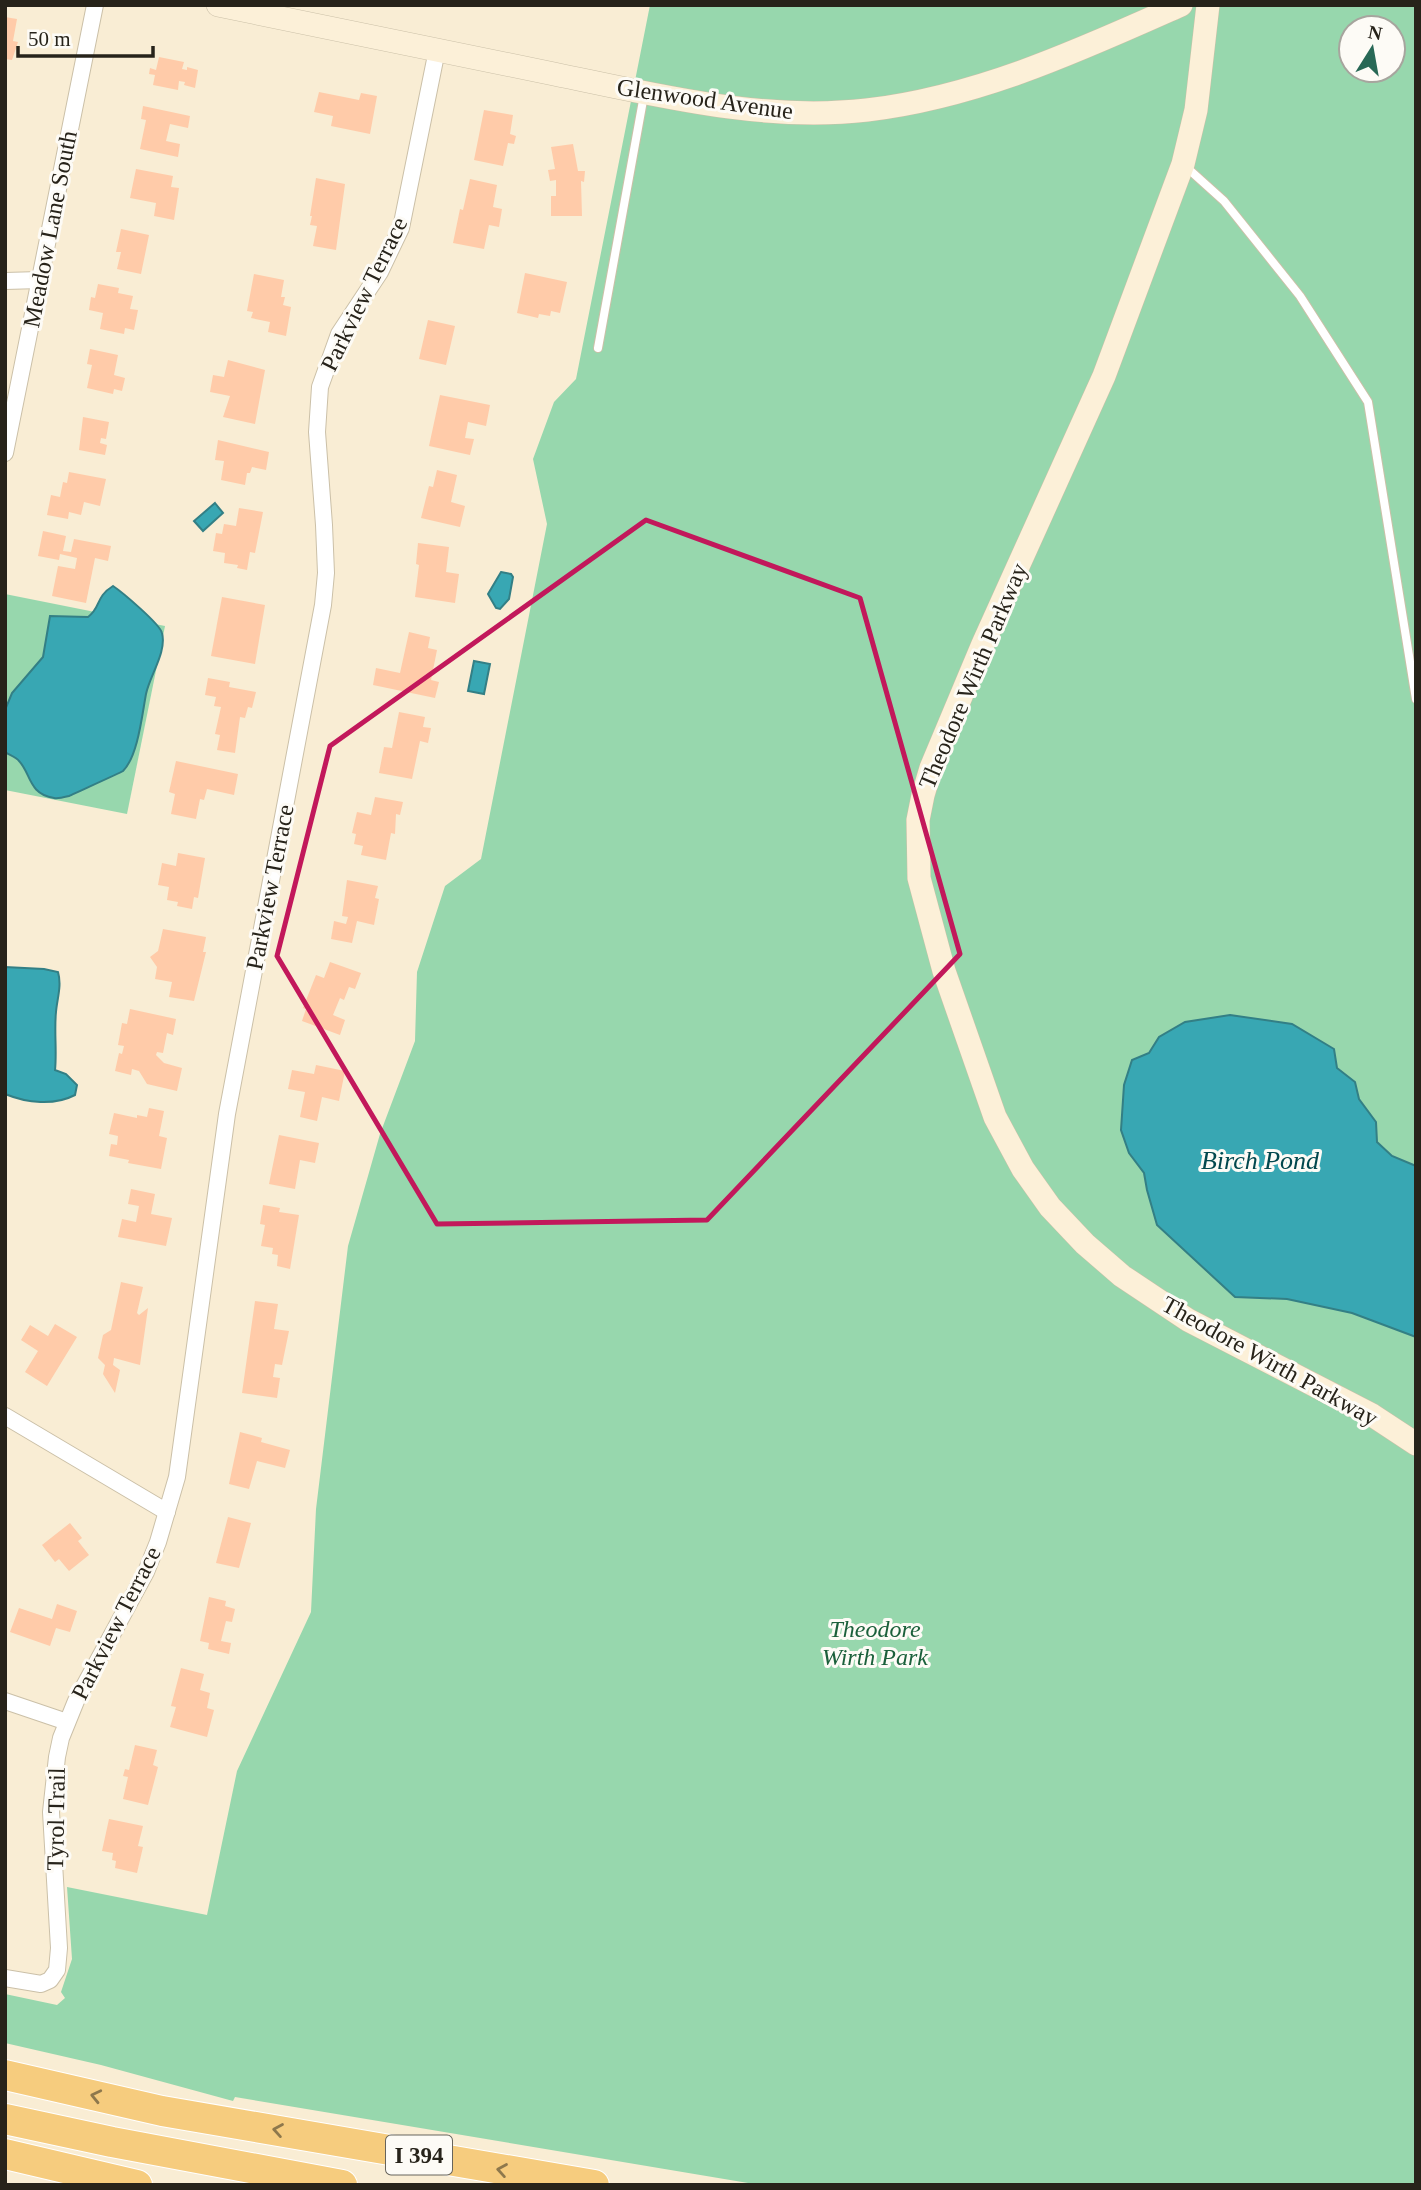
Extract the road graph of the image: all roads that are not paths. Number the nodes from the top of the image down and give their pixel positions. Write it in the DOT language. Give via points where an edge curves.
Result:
graph roads {
  1 [pos="95,5"];
  2 [pos="218,5"];
  3 [pos="1181,5"];
  4 [pos="1208,5"];
  5 [pos="437,50"];
  6 [pos="644,92"];
  7 [pos="1183,164"];
  8 [pos="40,280"];
  9 [pos="5,282"];
  10 [pos="598,348"];
  11 [pos="5,453"];
  12 [pos="1416,699"];
  13 [pos="5,1416"];
  14 [pos="1416,1444"];
  15 [pos="167,1512"];
  16 [pos="5,1701"];
  17 [pos="67,1721"];
  18 [pos="5,1978"];
  19 [pos="5,2075"];
  20 [pos="5,2119"];
  21 [pos="5,2154"];
  22 [pos="5,2172"];
  23 [pos="70,2185"];
  24 [pos="137,2185"];
  25 [pos="342,2185"];
  26 [pos="594,2185"];
  1 -- 8 [label="street, Meadow Lane South"];
  2 -- 5 [label="street, Glenwood Avenue"];
  3 -- 6 [label="street, Glenwood Avenue" via="1044,64 969,89 869,110 770,111"];
  4 -- 7 [label="street, Theodore Wirth Parkway" via="1196,110"];
  5 -- 6 [label="street, Glenwood Avenue"];
  5 -- 15 [label="street, Parkview Terrace" via="401,229 380,272 339,334 320,387 317,432 326,573 323,605 229,1101 184,1432"];
  6 -- 10 [label="lane"];
  7 -- 12 [label="lane" via="1224,201 1300,296 1368,402"];
  7 -- 14 [label="street, Theodore Wirth Parkway" via="1104,376 931,768 918,820 919,878 944,971 995,1117 1050,1207 1122,1276 1188,1320 1372,1415"];
  8 -- 9 [label="street"];
  8 -- 11 [label="street, Meadow Lane South"];
  13 -- 15 [label="street"];
  15 -- 17 [label="street, Parkview Terrace" via="146,1572"];
  16 -- 17 [label="street"];
  17 -- 18 [label="street, Tyrol Trail" via="53,1786 57,1970 41,1984"];
  26 -- 19 [label="highway, I 394, one-way" via="162,2111"];
  20 -- 25 [label="highway"];
  21 -- 24 [label="highway"];
  22 -- 23 [label="highway"];
}
